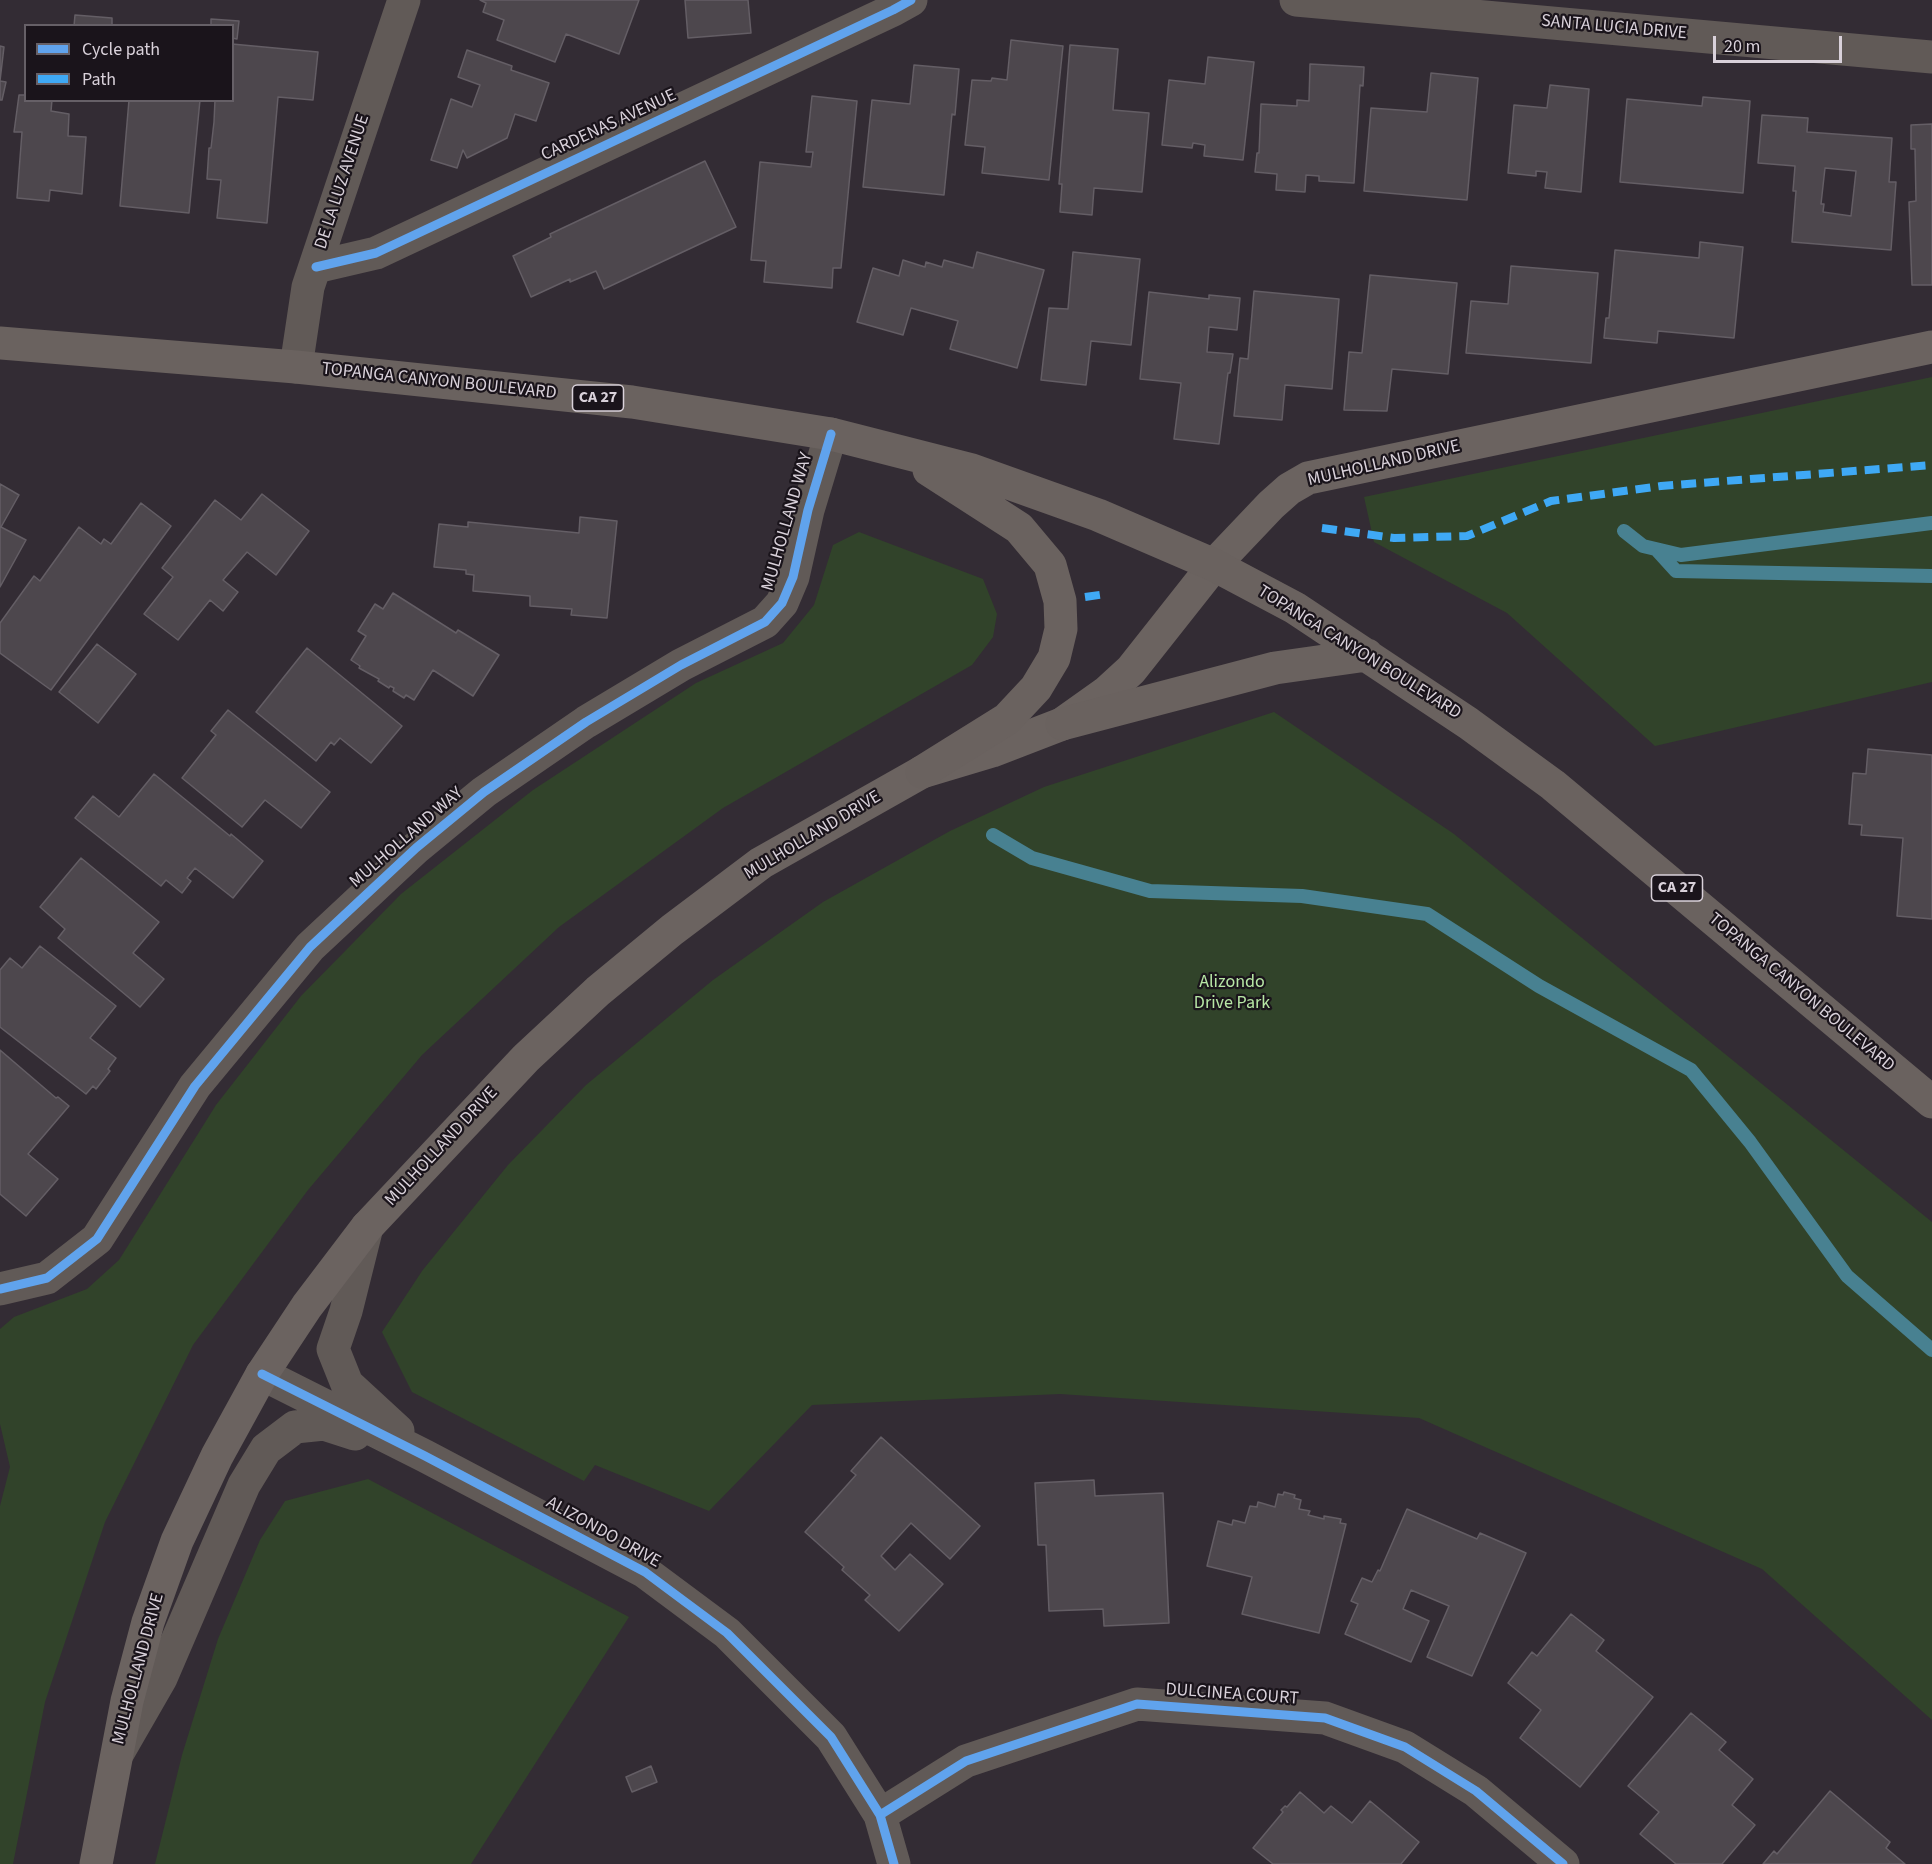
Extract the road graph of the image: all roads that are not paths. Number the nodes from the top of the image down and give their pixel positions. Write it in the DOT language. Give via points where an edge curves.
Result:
graph roads {
  1 [pos="404,0"];
  2 [pos="911,0"];
  3 [pos="1296,0"];
  4 [pos="1557,11"];
  5 [pos="1932,57"];
  6 [pos="316,267"];
  7 [pos="0,343"];
  8 [pos="1932,347"];
  9 [pos="296,367"];
  10 [pos="831,434"];
  11 [pos="896,451"];
  12 [pos="1214,565"];
  13 [pos="1367,655"];
  14 [pos="1062,723"];
  15 [pos="922,772"];
  16 [pos="1932,1102"];
  17 [pos="367,1227"];
  18 [pos="0,1289"];
  19 [pos="262,1374"];
  20 [pos="426,1456"];
  21 [pos="116,1756"];
  22 [pos="880,1815"];
  23 [pos="96,1864"];
  24 [pos="894,1864"];
  25 [pos="1563,1864"];
  1 -- 6 [label="street, DE LA LUZ AVENUE"];
  2 -- 6 [label="street, CARDENAS AVENUE" via="376,253"];
  3 -- 4 [label="street, SANTA LUCIA DRIVE"];
  4 -- 5 [label="street, SANTA LUCIA DRIVE"];
  6 -- 9 [label="street, DE LA LUZ AVENUE" via="308,287"];
  7 -- 9 [label="main road, TOPANGA CANYON BOULEVARD / CA 27"];
  8 -- 12 [label="main road, MULHOLLAND DRIVE" via="1308,478 1271,505"];
  9 -- 10 [label="main road, TOPANGA CANYON BOULEVARD / CA 27" via="632,402"];
  10 -- 11 [label="main road, TOPANGA CANYON BOULEVARD / CA 27"];
  10 -- 18 [label="street, MULHOLLAND WAY" via="793,577 782,603 765,622 681,665 586,722 484,792 416,848 310,947 195,1086 97,1239 47,1278"];
  11 -- 12 [label="main road, TOPANGA CANYON BOULEVARD / CA 27" via="972,470 1098,515"];
  11 -- 15 [label="main road" via="1019,528 1050,565 1060,601 1061,629 1054,658 1036,688 1007,719"];
  12 -- 13 [label="main road, TOPANGA CANYON BOULEVARD / CA 27" via="1295,608"];
  12 -- 14 [label="main road, MULHOLLAND DRIVE" via="1131,670"];
  13 -- 14 [label="main road" via="1275,668"];
  13 -- 16 [label="main road, TOPANGA CANYON BOULEVARD / CA 27" via="1553,785"];
  14 -- 15 [label="main road, MULHOLLAND DRIVE" via="992,751"];
  15 -- 17 [label="main road, MULHOLLAND DRIVE" via="761,863 672,930 526,1058"];
  17 -- 19 [label="main road, MULHOLLAND DRIVE"];
  17 -- 20 [label="street" via="333,1349 347,1384"];
  19 -- 20 [label="street, ALIZONDO DRIVE"];
  19 -- 21 [label="main road, MULHOLLAND DRIVE" via="177,1541 148,1622"];
  20 -- 21 [label="street" via="324,1424 295,1427 266,1449 244,1485 162,1678"];
  20 -- 22 [label="street, ALIZONDO DRIVE" via="645,1572 727,1633 831,1737"];
  21 -- 23 [label="main road, MULHOLLAND DRIVE"];
  22 -- 24 [label="street, ALIZONDO DRIVE"];
  22 -- 25 [label="street, DULCINEA COURT" via="966,1761 1137,1704 1324,1718 1405,1746 1476,1791"];
}
